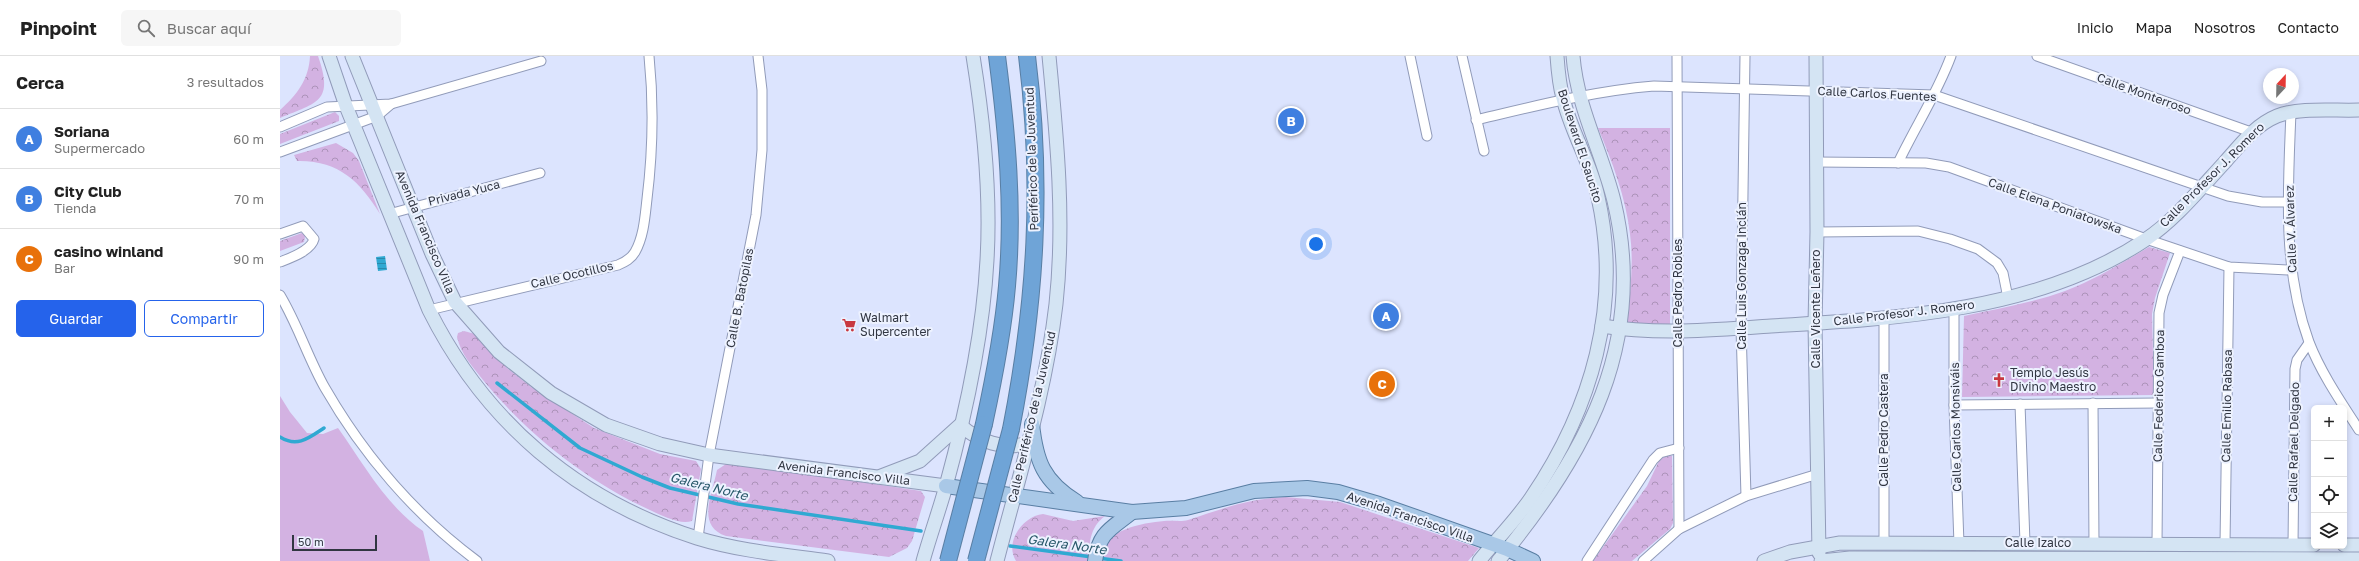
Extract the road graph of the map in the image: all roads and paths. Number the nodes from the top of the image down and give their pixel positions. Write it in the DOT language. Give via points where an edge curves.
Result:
graph roads {
  1 [pos="329,56"];
  2 [pos="352,56"];
  3 [pos="649,56"];
  4 [pos="758,56"];
  5 [pos="974,56"];
  6 [pos="997,56"];
  7 [pos="1049,56"];
  8 [pos="1410,56"];
  9 [pos="1462,56"];
  10 [pos="1557,56"];
  11 [pos="1573,56"];
  12 [pos="1677,56"];
  13 [pos="1745,56"];
  14 [pos="1816,56"];
  15 [pos="1951,56"];
  16 [pos="2037,56"];
  17 [pos="1027,57"];
  18 [pos="541,61"];
  19 [pos="1677,85"];
  20 [pos="1744,88"];
  21 [pos="1815,90"];
  22 [pos="1934,95"];
  23 [pos="1579,96"];
  24 [pos="1563,99"];
  25 [pos="372,103"];
  26 [pos="391,104"];
  27 [pos="346,106"];
  28 [pos="2359,110"];
  29 [pos="2291,112"];
  30 [pos="377,116"];
  31 [pos="1476,120"];
  32 [pos="354,126"];
  33 [pos="280,127"];
  34 [pos="2251,132"];
  35 [pos="1427,136"];
  36 [pos="1484,151"];
  37 [pos="280,152"];
  38 [pos="1816,162"];
  39 [pos="1898,163"];
  40 [pos="540,173"];
  41 [pos="2202,187"];
  42 [pos="2288,202"];
  43 [pos="413,206"];
  44 [pos="389,214"];
  45 [pos="1817,232"];
  46 [pos="280,234"];
  47 [pos="2146,240"];
  48 [pos="2180,251"];
  49 [pos="280,262"];
  50 [pos="2229,267"];
  51 [pos="2290,270"];
  52 [pos="280,295"];
  53 [pos="2008,298"];
  54 [pos="455,302"];
  55 [pos="429,310"];
  56 [pos="1954,310"];
  57 [pos="1884,317"];
  58 [pos="1815,324"];
  59 [pos="1602,326"];
  60 [pos="1741,328"];
  61 [pos="1619,329"];
  62 [pos="1678,330"];
  63 [pos="2309,343"];
  64 [pos="2093,403"];
  65 [pos="2159,403"];
  66 [pos="2020,404"];
  67 [pos="1954,405"];
  68 [pos="1032,424"];
  69 [pos="960,425"];
  70 [pos="2359,430"];
  71 [pos="1028,443"];
  72 [pos="1679,448"];
  73 [pos="709,455"];
  74 [pos="1818,474"];
  75 [pos="876,478"];
  76 [pos="946,486"];
  77 [pos="1015,495"];
  78 [pos="1746,496"];
  79 [pos="1080,504"];
  80 [pos="1132,512"];
  81 [pos="1679,529"];
  82 [pos="698,538"];
  83 [pos="2025,542"];
  84 [pos="1884,543"];
  85 [pos="1959,544"];
  86 [pos="2094,544"];
  87 [pos="2225,544"];
  88 [pos="1492,545"];
  89 [pos="2157,545"];
  90 [pos="2293,545"];
  91 [pos="2311,545"];
  92 [pos="2347,545"];
  93 [pos="2359,545"];
  94 [pos="1818,546"];
  95 [pos="1508,550"];
  96 [pos="1096,555"];
  97 [pos="2359,559"];
  98 [pos="476,561"];
  99 [pos="828,561"];
  100 [pos="924,561"];
  101 [pos="948,561"];
  102 [pos="976,561"];
  103 [pos="998,561"];
  104 [pos="1479,561"];
  105 [pos="1498,561"];
  106 [pos="1533,561"];
  107 [pos="1587,561"];
  108 [pos="1643,561"];
  109 [pos="1764,561"];
  110 [pos="1820,561"];
  1 -- 27 [label="main road"];
  2 -- 25 [label="main road, Avenida Francisco Villa"];
  3 -- 54 [label="street, Calle Ocotillos" via="654,112 653,154 643,228 630,258 618,265"];
  4 -- 73 [label="street, Calle B. Batopilas" via="762,90 762,150 756,215"];
  5 -- 69 [label="main road" via="989,199 987,260 978,335"];
  6 -- 101 [label="highway, Periférico de la Juventud, bridge" via="1009,169 1010,245 1002,328 984,424"];
  7 -- 68 [label="main road, Calle Periférico de la Juventud" via="1059,172 1059,272 1048,355"];
  8 -- 35 [label="street"];
  9 -- 31 [label="street"];
  10 -- 24 [label="main road, Boulevard El Saucito"];
  11 -- 23 [label="main road, Boulevard El Saucito"];
  12 -- 19 [label="street, Calle Pedro Robles"];
  13 -- 20 [label="street, Calle Luis Gonzaga Inclán"];
  14 -- 21 [label="main road, Calle Vicente Leñero"];
  15 -- 22 [label="street"];
  16 -- 34 [label="street, Calle Monterroso"];
  17 -- 102 [label="highway, Periférico de la Juventud, bridge" via="1036,194 1034,282 1025,356 1011,429"];
  18 -- 26 [label="street"];
  19 -- 20 [label="street, Calle Carlos Fuentes"];
  19 -- 23 [label="street, Calle Carlos Fuentes" via="1610,90"];
  19 -- 62 [label="street, Calle Pedro Robles"];
  20 -- 21 [label="street, Calle Carlos Fuentes"];
  20 -- 60 [label="street, Calle Luis Gonzaga Inclán"];
  21 -- 22 [label="street, Calle Carlos Fuentes"];
  21 -- 38 [label="main road, Calle Vicente Leñero"];
  22 -- 39 [label="street" via="1913,130"];
  22 -- 41 [label="street, Calle Carlos Fuentes"];
  23 -- 24 [label="street, Calle Carlos Fuentes"];
  23 -- 61 [label="main road, Boulevard El Saucito" via="1609,182 1620,230 1624,269"];
  24 -- 31 [label="street, Calle Carlos Fuentes"];
  24 -- 59 [label="main road, Boulevard El Saucito" via="1593,179 1603,220 1607,267"];
  25 -- 26 [label="street"];
  25 -- 27 [label="street"];
  25 -- 30 [label="main road, Avenida Francisco Villa"];
  26 -- 30 [label="street"];
  27 -- 32 [label="main road"];
  27 -- 33 [label="street" via="327,107"];
  28 -- 29 [label="main road, Calle Profesor J. Romero"];
  29 -- 34 [label="main road, Calle Profesor J. Romero" via="2266,121"];
  29 -- 42 [label="street, Calle V. Álvarez"];
  30 -- 32 [label="street"];
  30 -- 43 [label="main road, Avenida Francisco Villa"];
  31 -- 36 [label="street"];
  32 -- 37 [label="street"];
  32 -- 44 [label="main road"];
  34 -- 41 [label="main road, Calle Profesor J. Romero"];
  38 -- 39 [label="street, Calle Elena Poniatowska"];
  38 -- 45 [label="main road, Calle Vicente Leñero"];
  39 -- 47 [label="street, Calle Elena Poniatowska" via="1926,163 1949,167"];
  40 -- 43 [label="street, Privada Yuca"];
  41 -- 42 [label="street, Calle Carlos Fuentes" via="2245,200"];
  41 -- 47 [label="main road, Calle Profesor J. Romero"];
  42 -- 51 [label="street, Calle V. Álvarez"];
  43 -- 44 [label="street, Privada Yuca"];
  43 -- 54 [label="main road, Avenida Francisco Villa"];
  44 -- 55 [label="main road"];
  45 -- 53 [label="street" via="1918,231 1950,239 1978,249 1997,263 2003,273"];
  45 -- 58 [label="main road, Calle Vicente Leñero"];
  46 -- 49 [label="street" via="304,226 314,239 310,246"];
  47 -- 48 [label="street, Calle Elena Poniatowska"];
  47 -- 53 [label="main road, Calle Profesor J. Romero" via="2054,285"];
  48 -- 50 [label="street, Calle Elena Poniatowska"];
  48 -- 65 [label="street, Calle Federico Gamboa" via="2162,295 2159,313"];
  50 -- 51 [label="street, Calle Elena Poniatowska"];
  50 -- 87 [label="street, Calle Emilio Rabasa"];
  51 -- 63 [label="street, Calle V. Álvarez"];
  52 -- 98 [label="street" via="293,317 325,387 350,428 418,510"];
  53 -- 56 [label="main road, Calle Profesor J. Romero"];
  54 -- 55 [label="street, Calle Ocotillos"];
  54 -- 73 [label="main road, Avenida Francisco Villa" via="499,352 539,384 580,411 652,442"];
  55 -- 82 [label="main road" via="442,336 472,381 492,406 532,447 583,486 605,499 659,524"];
  56 -- 57 [label="main road, Calle Profesor J. Romero"];
  56 -- 67 [label="street, Calle Carlos Monsiváis"];
  57 -- 58 [label="main road, Calle Profesor J. Romero"];
  57 -- 84 [label="street, Calle Pedro Castera"];
  58 -- 60 [label="main road, Calle Profesor J. Romero"];
  58 -- 74 [label="main road, Calle Vicente Leñero"];
  59 -- 61 [label="main road, Calle Profesor J. Romero"];
  59 -- 88 [label="main road, Boulevard El Saucito" via="1592,374 1580,411 1558,456 1530,500"];
  60 -- 62 [label="main road, Calle Profesor J. Romero"];
  60 -- 78 [label="street, Calle Luis Gonzaga Inclán"];
  61 -- 62 [label="main road, Calle Profesor J. Romero"];
  61 -- 95 [label="main road, Boulevard El Saucito" via="1610,374 1582,442 1557,484"];
  62 -- 72 [label="street, Calle Pedro Robles"];
  63 -- 70 [label="street, Calle V. Álvarez" via="2336,394"];
  63 -- 90 [label="street, Calle Rafael Delgado" via="2297,360 2295,369"];
  64 -- 65 [label="street"];
  64 -- 66 [label="street"];
  64 -- 86 [label="street"];
  65 -- 89 [label="street, Calle Federico Gamboa"];
  66 -- 67 [label="street"];
  66 -- 83 [label="street"];
  67 -- 85 [label="street, Calle Carlos Monsiváis"];
  68 -- 71 [label="main road, Calle Periférico de la Juventud"];
  68 -- 79 [label="main road" via="1035,449 1041,466 1054,484"];
  69 -- 71 [label="main road" via="985,441 1014,446"];
  69 -- 75 [label="main road" via="920,461"];
  69 -- 76 [label="main road"];
  71 -- 77 [label="main road, Calle Periférico de la Juventud"];
  72 -- 81 [label="street, Calle Pedro Robles"];
  72 -- 107 [label="street" via="1660,453 1654,460"];
  73 -- 75 [label="main road, Avenida Francisco Villa"];
  73 -- 82 [label="street, Calle B. Batopilas"];
  74 -- 78 [label="street"];
  74 -- 94 [label="main road, Calle Vicente Leñero"];
  75 -- 76 [label="main road, Avenida Francisco Villa"];
  76 -- 77 [label="main road, Avenida Francisco Villa"];
  76 -- 100 [label="main road"];
  77 -- 79 [label="main road, Avenida Francisco Villa"];
  77 -- 103 [label="main road, Calle Periférico de la Juventud"];
  78 -- 81 [label="street"];
  79 -- 80 [label="main road, Avenida Francisco Villa"];
  80 -- 88 [label="main road, Avenida Francisco Villa" via="1186,508 1254,491 1307,488 1338,492 1379,504"];
  80 -- 96 [label="main road" via="1103,536"];
  81 -- 108 [label="street"];
  82 -- 99 [label="main road" via="754,551"];
  83 -- 85 [label="main road, Calle Izalco"];
  83 -- 86 [label="main road, Calle Izalco"];
  84 -- 85 [label="main road, Calle Izalco"];
  84 -- 94 [label="main road, Calle Izalco"];
  86 -- 89 [label="main road, Calle Izalco"];
  87 -- 89 [label="main road, Calle Izalco"];
  87 -- 90 [label="main road, Calle Izalco"];
  88 -- 95 [label="main road, Avenida Francisco Villa"];
  88 -- 104 [label="main road, Boulevard El Saucito"];
  90 -- 91 [label="main road, Calle Izalco"];
  92 -- 93 [label="main road"];
  94 -- 109 [label="main road, Calle Izalco"];
  94 -- 110 [label="main road, Calle Vicente Leñero"];
  95 -- 105 [label="main road, Boulevard El Saucito"];
  95 -- 106 [label="main road, Avenida Francisco Villa"];
  97 -- 110 [label="main road, Calle Izalco" via="1850,558"];
}
